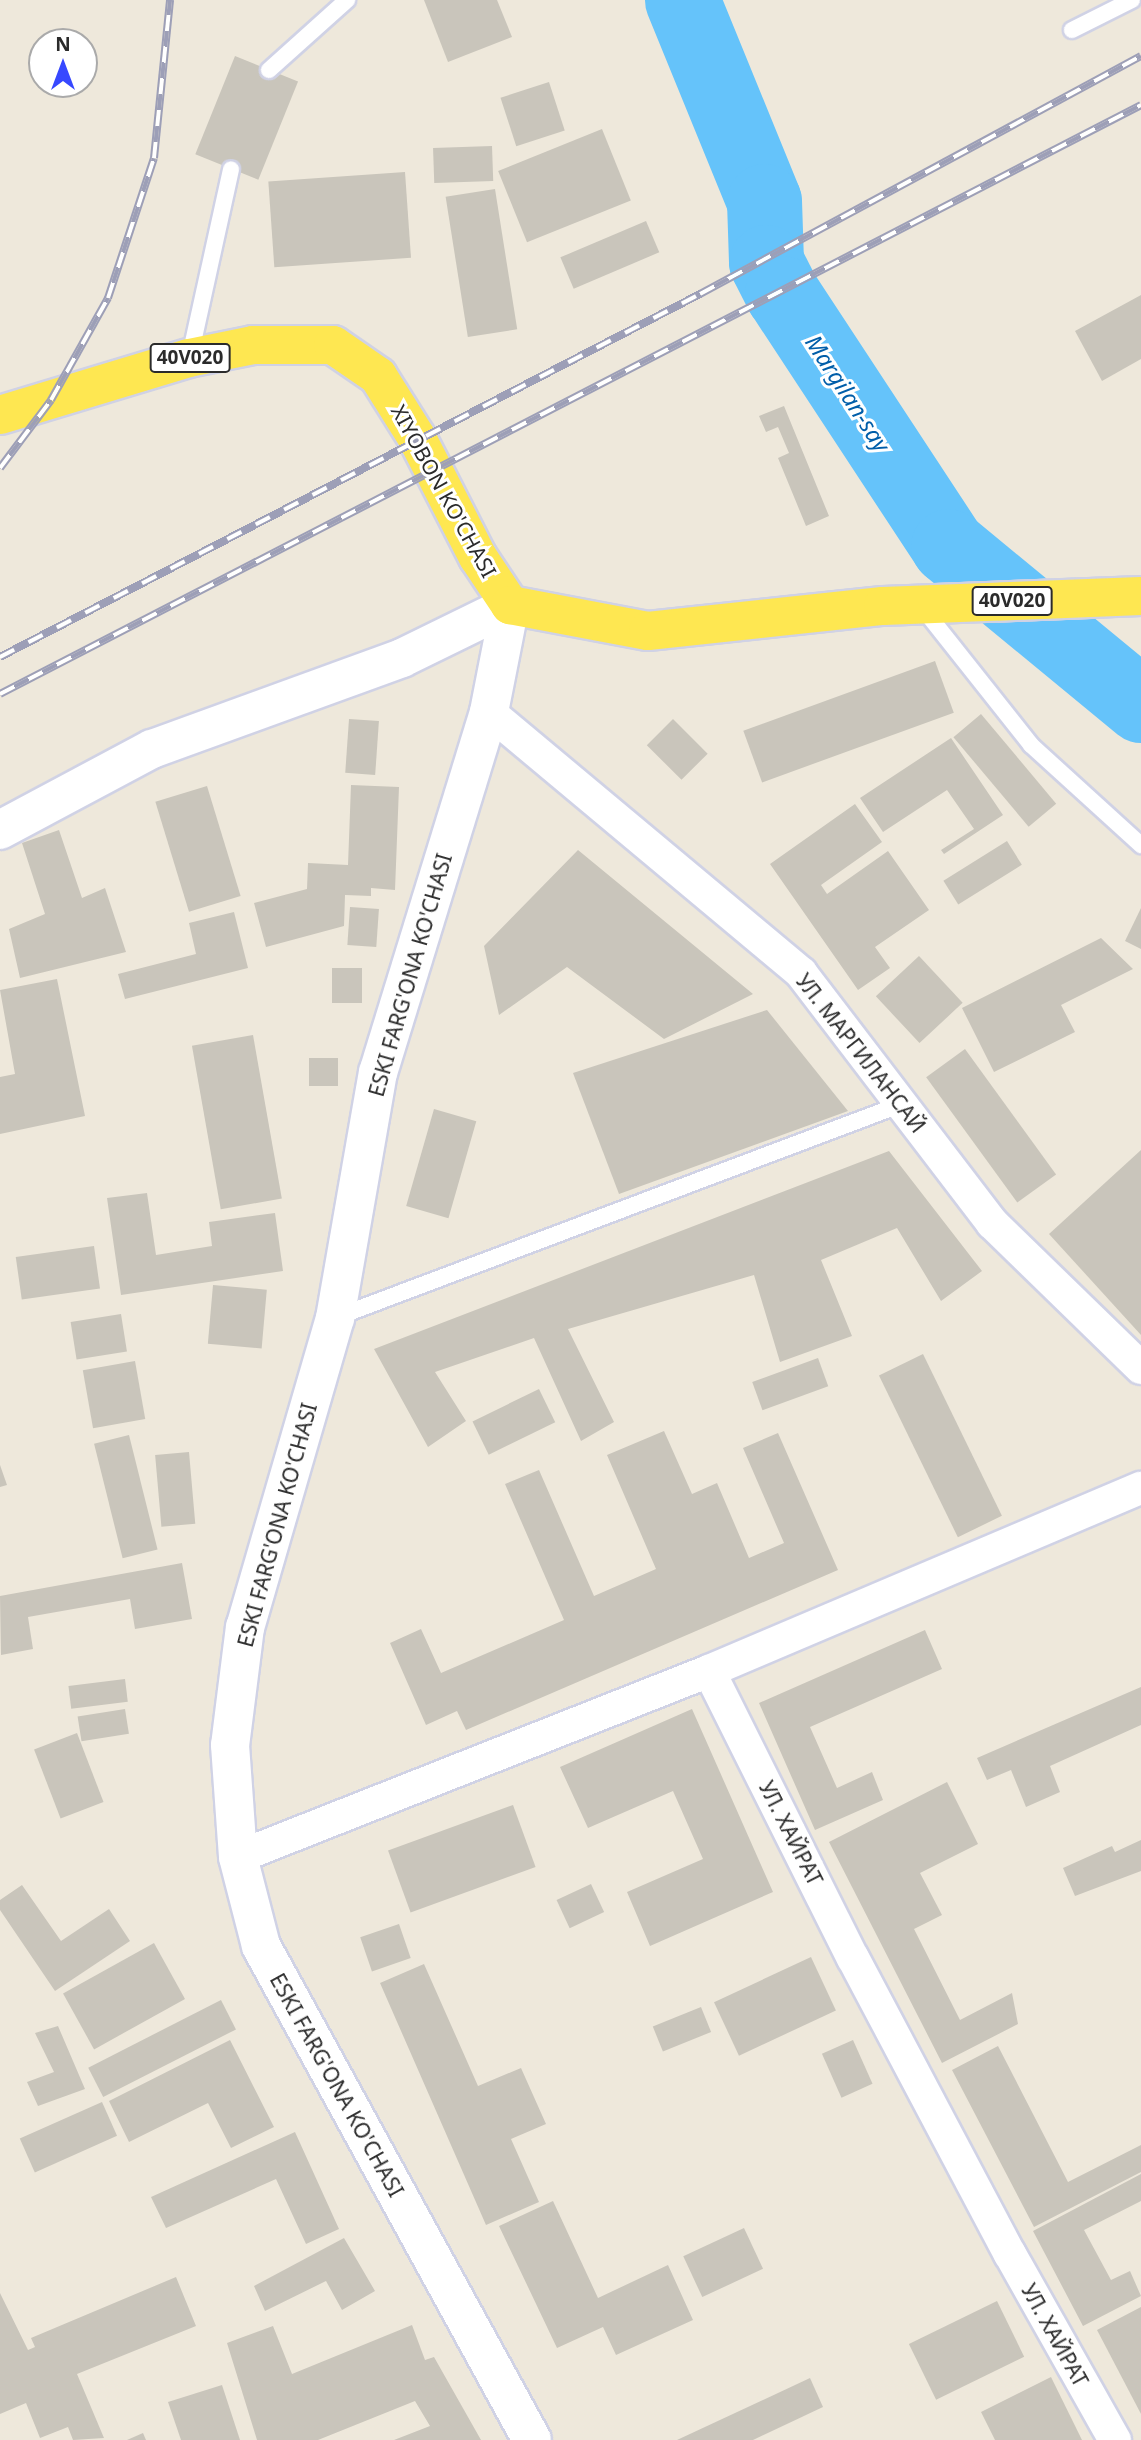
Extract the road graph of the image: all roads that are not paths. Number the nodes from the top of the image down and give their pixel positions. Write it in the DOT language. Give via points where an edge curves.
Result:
graph roads {
  1 [pos="347,0"];
  2 [pos="1132,0"];
  3 [pos="1072,30"];
  4 [pos="269,70"];
  5 [pos="231,169"];
  6 [pos="189,358"];
  7 [pos="0,415"];
  8 [pos="1141,596"];
  9 [pos="510,605"];
  10 [pos="901,605"];
  11 [pos="489,712"];
  12 [pos="0,830"];
  13 [pos="1141,845"];
  14 [pos="902,1104"];
  15 [pos="335,1318"];
  16 [pos="1141,1368"];
  17 [pos="1139,1494"];
  18 [pos="709,1671"];
  19 [pos="238,1857"];
  20 [pos="532,2440"];
  21 [pos="1115,2440"];
  1 -- 4 [label="lane"];
  2 -- 3 [label="lane"];
  5 -- 6 [label="lane"];
  6 -- 7 [label="main road, 40V020"];
  6 -- 9 [label="main road, XIYOBON KO'CHASI / 40V020" via="253,345 333,345 378,376 417,438 478,557"];
  8 -- 10 [label="main road, 40V020"];
  9 -- 10 [label="main road, 40V020" via="648,631"];
  9 -- 11 [label="main road, ESKI FARG'ONA KO'CHASI"];
  9 -- 12 [label="main road" via="402,658 152,749"];
  10 -- 13 [label="lane" via="1031,745"];
  11 -- 14 [label="street, УЛ. МАРГИЛАНСАЙ" via="802,973"];
  11 -- 15 [label="main road, ESKI FARG'ONA KO'CHASI" via="377,1072"];
  14 -- 15 [label="lane"];
  14 -- 16 [label="street, УЛ. МАРГИЛАНСАЙ" via="992,1223"];
  15 -- 19 [label="main road, ESKI FARG'ONA KO'CHASI" via="245,1627 230,1745"];
  17 -- 18 [label="street"];
  18 -- 19 [label="street"];
  18 -- 21 [label="street, УЛ. ХАЙРАТ" via="859,1970"];
  19 -- 20 [label="main road, ESKI FARG'ONA KO'CHASI" via="261,1946"];
}
